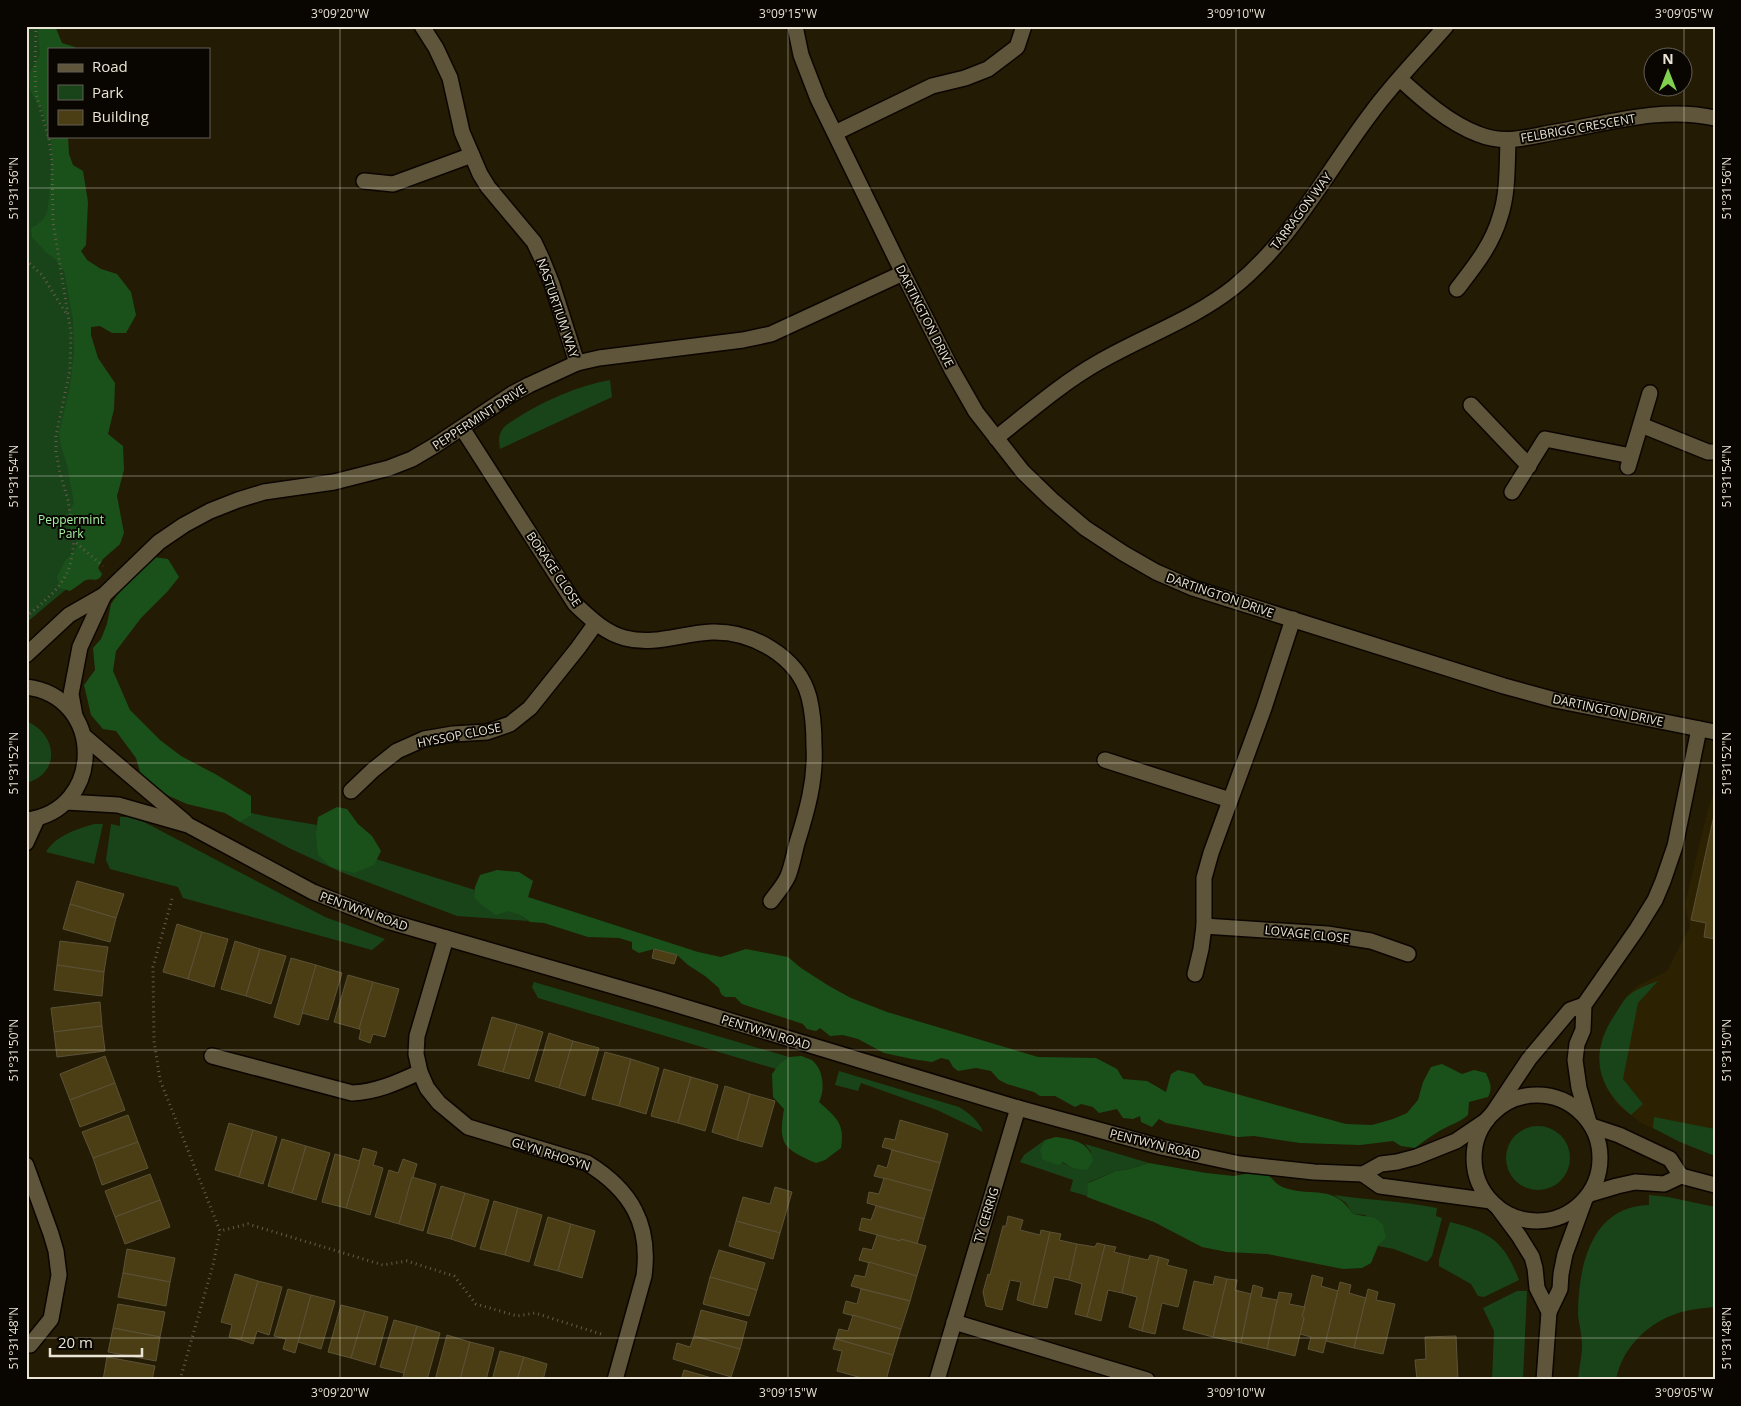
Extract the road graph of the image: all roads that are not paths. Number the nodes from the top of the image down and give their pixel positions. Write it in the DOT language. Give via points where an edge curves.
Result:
graph roads {
  1 [pos="422,26"];
  2 [pos="795,26"];
  3 [pos="1024,26"];
  4 [pos="1446,26"];
  5 [pos="1400,80"];
  6 [pos="1715,118"];
  7 [pos="835,133"];
  8 [pos="1508,141"];
  9 [pos="472,155"];
  10 [pos="364,181"];
  11 [pos="903,273"];
  12 [pos="1457,290"];
  13 [pos="577,363"];
  14 [pos="1650,393"];
  15 [pos="1471,405"];
  16 [pos="1641,426"];
  17 [pos="462,428"];
  18 [pos="996,438"];
  19 [pos="1715,452"];
  20 [pos="1529,466"];
  21 [pos="1512,492"];
  22 [pos="104,594"];
  23 [pos="1293,619"];
  24 [pos="596,623"];
  25 [pos="26,655"];
  26 [pos="26,687"];
  27 [pos="75,716"];
  28 [pos="1699,729"];
  29 [pos="1715,732"];
  30 [pos="85,737"];
  31 [pos="1105,760"];
  32 [pos="352,791"];
  33 [pos="1230,800"];
  34 [pos="66,802"];
  35 [pos="31,820"];
  36 [pos="188,825"];
  37 [pos="26,844"];
  38 [pos="771,901"];
  39 [pos="1204,926"];
  40 [pos="446,938"];
  41 [pos="1408,954"];
  42 [pos="1195,974"];
  43 [pos="1584,1005"];
  44 [pos="212,1056"];
  45 [pos="420,1072"];
  46 [pos="1018,1108"];
  47 [pos="1490,1117"];
  48 [pos="1590,1123"];
  49 [pos="26,1165"];
  50 [pos="1363,1174"];
  51 [pos="1681,1176"];
  52 [pos="1715,1186"];
  53 [pos="1587,1198"];
  54 [pos="1493,1203"];
  55 [pos="33,1205"];
  56 [pos="1549,1312"];
  57 [pos="954,1322"];
  58 [pos="30,1345"];
  59 [pos="615,1380"];
  60 [pos="937,1380"];
  61 [pos="1148,1380"];
  62 [pos="1544,1380"];
  1 -- 9 [label="street, NASTURTIUM WAY" via="450,78 462,132"];
  2 -- 7 [label="street, DARTINGTON DRIVE" via="808,77"];
  3 -- 7 [label="street" via="1017,47 988,69 932,86"];
  4 -- 5 [label="street, TARRAGON WAY"];
  5 -- 8 [label="street, FELBRIGG CRESCENT" via="1456,124 1479,135"];
  5 -- 18 [label="street, TARRAGON WAY" via="1372,112 1294,224 1268,255 1234,287 1175,324 1098,363"];
  6 -- 8 [label="street, FELBRIGG CRESCENT" via="1670,114 1640,117"];
  7 -- 11 [label="street, DARTINGTON DRIVE"];
  8 -- 12 [label="street" via="1501,216 1492,240"];
  9 -- 10 [label="street" via="393,184"];
  9 -- 13 [label="street, NASTURTIUM WAY" via="488,186 534,242 552,284"];
  11 -- 13 [label="street, PEPPERMINT DRIVE" via="771,334"];
  11 -- 18 [label="street, DARTINGTON DRIVE" via="962,388"];
  13 -- 17 [label="street, PEPPERMINT DRIVE" via="512,394"];
  14 -- 16 [label="street"];
  15 -- 20 [label="street"];
  16 -- 19 [label="street"];
  16 -- 20 [label="street" via="1630,462 1546,439"];
  17 -- 22 [label="street, PEPPERMINT DRIVE" via="412,458 388,468 334,482 264,492 210,511 159,542"];
  17 -- 24 [label="street, BORAGE CLOSE" via="575,604"];
  18 -- 23 [label="street, DARTINGTON DRIVE" via="1023,472 1052,500 1085,528 1123,553 1193,588"];
  20 -- 21 [label="street"];
  22 -- 25 [label="street, PEPPERMINT DRIVE" via="69,615"];
  22 -- 27 [label="street, PEPPERMINT DRIVE" via="80,647 71,694"];
  23 -- 28 [label="street, DARTINGTON DRIVE" via="1547,698"];
  23 -- 33 [label="street"];
  24 -- 32 [label="street, HYSSOP CLOSE" via="530,708 510,724 487,732 424,739 397,751"];
  24 -- 38 [label="street, BORAGE CLOSE" via="608,632 642,642 712,632 734,634 770,648 786,659 799,676 809,696 815,766 810,800 788,877"];
  26 -- 27 [label="street" via="38,688 59,698"];
  27 -- 30 [label="street"];
  28 -- 29 [label="street, DARTINGTON DRIVE"];
  28 -- 43 [label="street" via="1676,846 1663,881 1637,929"];
  30 -- 34 [label="street" via="86,761 80,784"];
  30 -- 36 [label="street, PENTWYN ROAD"];
  31 -- 33 [label="street"];
  33 -- 39 [label="street" via="1204,878"];
  34 -- 35 [label="street" via="56,810"];
  34 -- 36 [label="street, PENTWYN ROAD" via="118,804"];
  35 -- 37 [label="street"];
  36 -- 40 [label="street, PENTWYN ROAD" via="313,892 373,917"];
  39 -- 41 [label="street, LOVAGE CLOSE" via="1371,940"];
  39 -- 42 [label="street"];
  40 -- 45 [label="street, GLYN RHOSYN" via="417,1036"];
  40 -- 46 [label="street, PENTWYN ROAD"];
  43 -- 47 [label="street" via="1570,1010 1529,1059"];
  43 -- 48 [label="street" via="1583,1030 1575,1060 1579,1088"];
  44 -- 45 [label="street" via="352,1092 368,1092"];
  45 -- 59 [label="street, GLYN RHOSYN" via="438,1103 468,1127 587,1163 622,1190 635,1208 646,1249 644,1276"];
  46 -- 50 [label="street, PENTWYN ROAD" via="1161,1147 1240,1164"];
  46 -- 57 [label="street, TY CERRIG"];
  47 -- 48 [label="street, PENTWYN ROAD" via="1505,1104 1535,1095 1566,1102"];
  47 -- 50 [label="street, PENTWYN ROAD" via="1456,1141 1416,1157 1381,1164"];
  47 -- 54 [label="street" via="1478,1136 1474,1152 1475,1170 1481,1187"];
  48 -- 51 [label="street, PENTWYN ROAD" via="1670,1159"];
  48 -- 53 [label="street" via="1600,1157 1599,1169"];
  49 -- 55 [label="street"];
  50 -- 54 [label="street, PENTWYN ROAD" via="1380,1186"];
  51 -- 52 [label="street"];
  51 -- 53 [label="street, PENTWYN ROAD" via="1664,1184 1636,1182 1617,1186"];
  53 -- 54 [label="street, PENTWYN ROAD" via="1567,1213 1549,1220 1521,1218"];
  53 -- 56 [label="street" via="1565,1254 1560,1288"];
  54 -- 56 [label="street" via="1532,1257 1537,1288"];
  55 -- 58 [label="street" via="56,1251 59,1275 51,1319"];
  56 -- 62 [label="street"];
  57 -- 60 [label="street, TY CERRIG"];
  57 -- 61 [label="street"];
}
